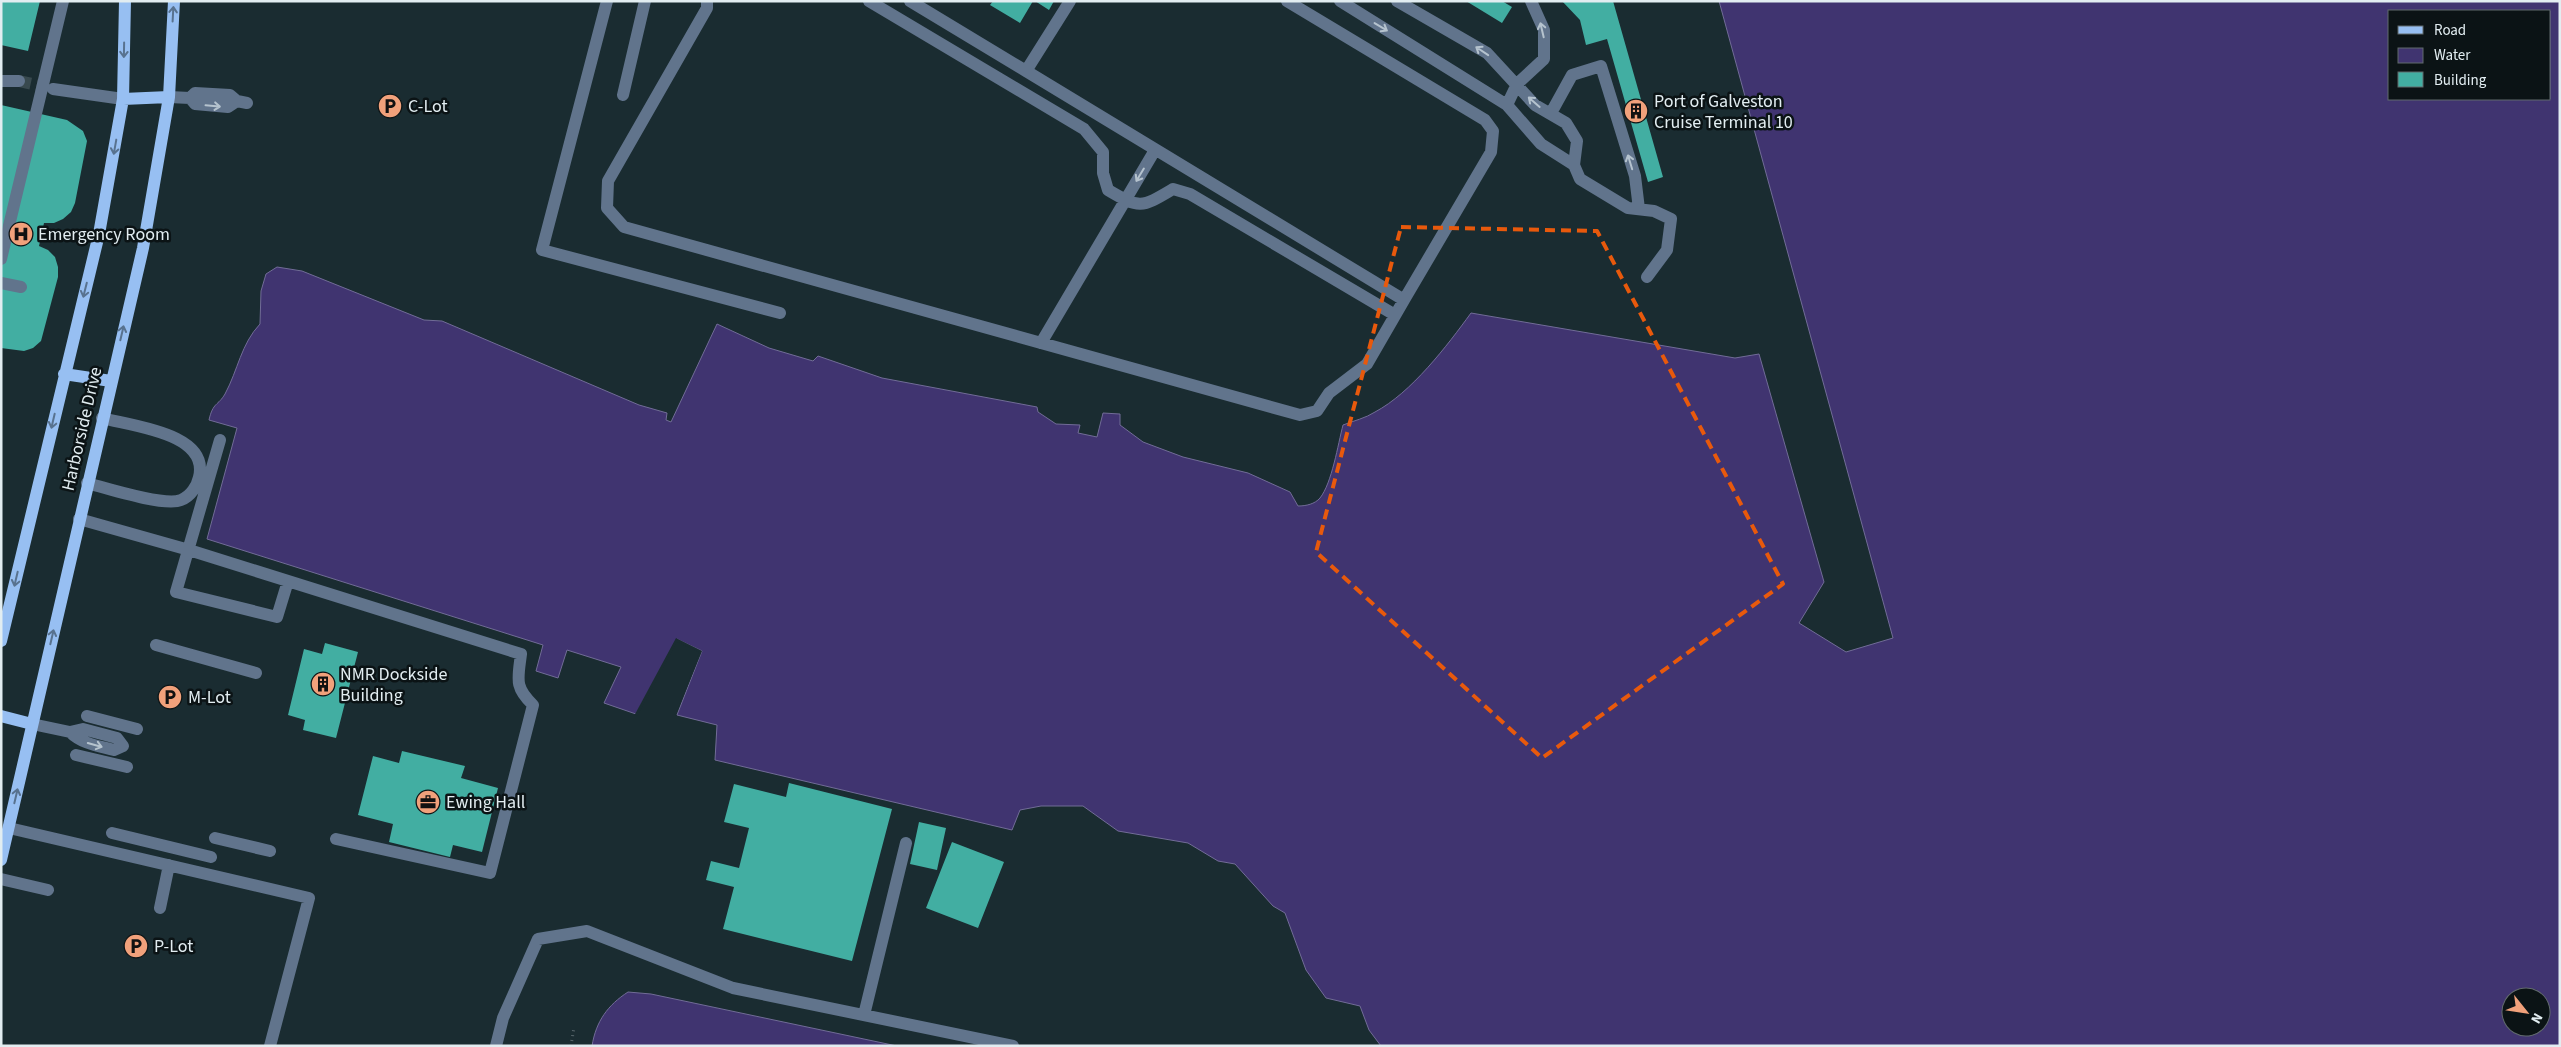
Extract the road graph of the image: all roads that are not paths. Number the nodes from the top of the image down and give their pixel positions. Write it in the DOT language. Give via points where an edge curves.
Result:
graph roads {
  1 [pos="63,1"];
  2 [pos="125,1"];
  3 [pos="174,1"];
  4 [pos="607,1"];
  5 [pos="645,1"];
  6 [pos="707,1"];
  7 [pos="869,1"];
  8 [pos="910,1"];
  9 [pos="1070,1"];
  10 [pos="1287,1"];
  11 [pos="1340,1"];
  12 [pos="1397,1"];
  13 [pos="1531,1"];
  14 [pos="1026,71"];
  15 [pos="1518,84"];
  16 [pos="53,89"];
  17 [pos="623,95"];
  18 [pos="169,97"];
  19 [pos="123,99"];
  20 [pos="242,102"];
  21 [pos="1507,105"];
  22 [pos="1551,113"];
  23 [pos="1155,150"];
  24 [pos="1574,165"];
  25 [pos="1125,200"];
  26 [pos="1639,210"];
  27 [pos="1,259"];
  28 [pos="1647,276"];
  29 [pos="1,283"];
  30 [pos="21,287"];
  31 [pos="1404,300"];
  32 [pos="780,312"];
  33 [pos="1395,315"];
  34 [pos="1041,343"];
  35 [pos="64,374"];
  36 [pos="111,381"];
  37 [pos="102,418"];
  38 [pos="220,440"];
  39 [pos="87,483"];
  40 [pos="79,519"];
  41 [pos="189,550"];
  42 [pos="288,581"];
  43 [pos="1,640"];
  44 [pos="156,645"];
  45 [pos="256,672"];
  46 [pos="1,716"];
  47 [pos="87,716"];
  48 [pos="32,724"];
  49 [pos="136,729"];
  50 [pos="70,732"];
  51 [pos="76,755"];
  52 [pos="128,767"];
  53 [pos="9,828"];
  54 [pos="112,833"];
  55 [pos="216,838"];
  56 [pos="336,839"];
  57 [pos="906,844"];
  58 [pos="270,851"];
  59 [pos="211,857"];
  60 [pos="1,860"];
  61 [pos="169,865"];
  62 [pos="1,879"];
  63 [pos="48,890"];
  64 [pos="160,908"];
  65 [pos="864,1015"];
  66 [pos="270,1046"];
  67 [pos="496,1046"];
  68 [pos="1013,1046"];
  1 -- 27 [label="street"];
  2 -- 19 [label="main road, Harborside Drive, one-way"];
  18 -- 3 [label="main road, Harborside Drive, one-way"];
  4 -- 32 [label="street" via="542,250"];
  5 -- 17 [label="street"];
  6 -- 34 [label="street" via="707,8 608,181 607,208 624,227"];
  7 -- 25 [label="street" via="1084,129 1103,152 1103,173 1108,190"];
  8 -- 14 [label="street"];
  9 -- 14 [label="street"];
  10 -- 31 [label="street" via="1484,120 1494,131 1491,152"];
  11 -- 21 [label="street, one-way"];
  15 -- 12 [label="street, one-way" via="1486,53"];
  15 -- 13 [label="street, one-way" via="1544,59 1544,30"];
  14 -- 23 [label="street"];
  15 -- 21 [label="street"];
  22 -- 15 [label="street, one-way" via="1535,105"];
  16 -- 19 [label="street"];
  18 -- 19 [label="main road"];
  18 -- 20 [label="street" via="190,98 195,104 228,107"];
  36 -- 18 [label="main road, Harborside Drive, one-way" via="142,248"];
  19 -- 35 [label="main road, Harborside Drive, one-way" via="99,234"];
  21 -- 24 [label="street" via="1541,144"];
  22 -- 24 [label="street" via="1566,123 1577,141"];
  26 -- 22 [label="street, one-way" via="1635,176 1602,66 1572,75"];
  23 -- 25 [label="street, one-way"];
  23 -- 31 [label="street"];
  24 -- 26 [label="street" via="1580,179 1628,208"];
  25 -- 33 [label="street" via="1133,204 1151,202 1173,189 1190,194"];
  25 -- 34 [label="street"];
  26 -- 28 [label="street" via="1654,211 1671,219 1666,250"];
  29 -- 30 [label="street"];
  31 -- 33 [label="street"];
  33 -- 34 [label="street" via="1367,364 1329,393 1317,411 1300,415"];
  35 -- 36 [label="main road"];
  35 -- 43 [label="main road, Harborside Drive, one-way"];
  36 -- 37 [label="main road, Harborside Drive"];
  37 -- 39 [label="main road, Harborside Drive"];
  37 -- 39 [label="street" via="178,437 200,459 200,475 194,490 181,500 164,502"];
  38 -- 41 [label="street"];
  39 -- 40 [label="main road, Harborside Drive"];
  40 -- 41 [label="street"];
  48 -- 40 [label="main road, Harborside Drive, one-way"];
  41 -- 42 [label="street"];
  41 -- 42 [label="street" via="176,592 277,617"];
  42 -- 56 [label="street" via="521,654 518,685 522,695 533,705 490,873"];
  44 -- 45 [label="street"];
  46 -- 48 [label="main road"];
  47 -- 49 [label="street"];
  48 -- 50 [label="street"];
  53 -- 48 [label="main road, Harborside Drive, one-way"];
  51 -- 52 [label="street"];
  53 -- 60 [label="main road, Harborside Drive"];
  53 -- 61 [label="street"];
  54 -- 59 [label="street"];
  55 -- 58 [label="street"];
  57 -- 65 [label="street"];
  61 -- 64 [label="street"];
  61 -- 66 [label="street" via="309,898"];
  62 -- 63 [label="street"];
  65 -- 67 [label="street" via="733,988 587,931 538,939 502,1018"];
  65 -- 68 [label="street"];
}
